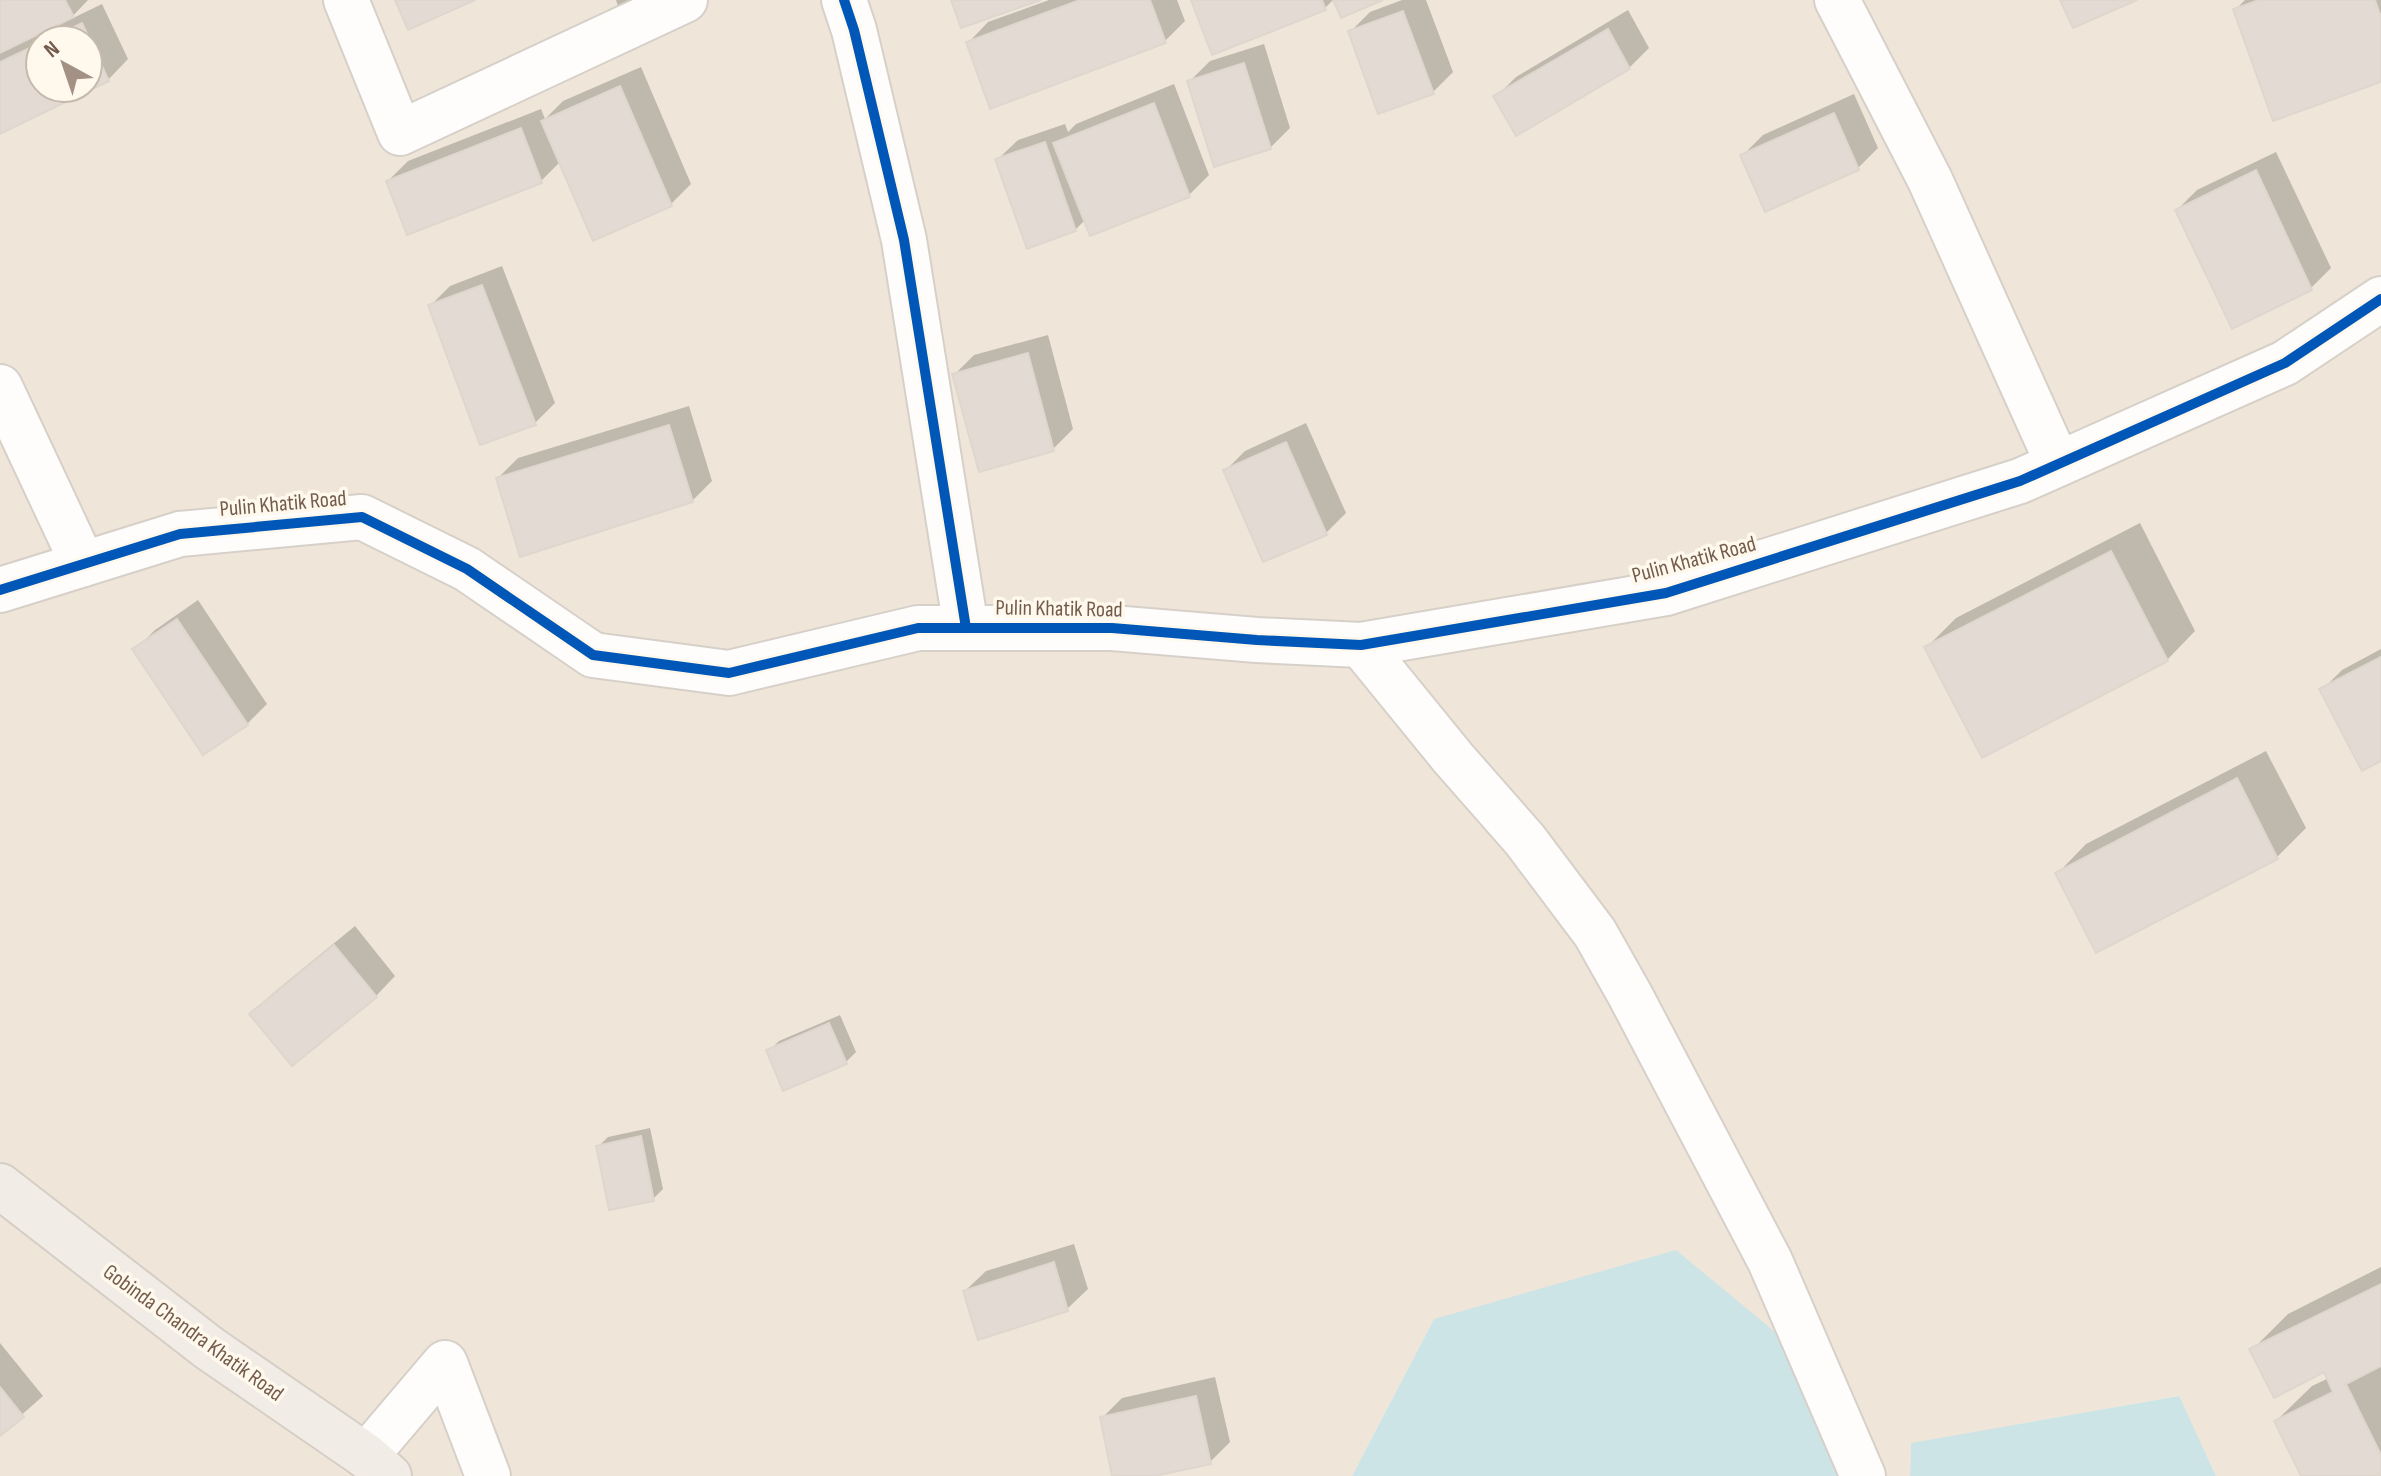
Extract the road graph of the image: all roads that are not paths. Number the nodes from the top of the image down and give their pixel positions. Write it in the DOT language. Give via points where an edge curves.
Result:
graph roads {
  1 [pos="346,0"];
  2 [pos="685,0"];
  3 [pos="844,0"];
  4 [pos="1837,0"];
  5 [pos="2381,299"];
  6 [pos="0,387"];
  7 [pos="2058,464"];
  8 [pos="83,564"];
  9 [pos="0,590"];
  10 [pos="966,628"];
  11 [pos="1361,645"];
  12 [pos="0,1186"];
  13 [pos="378,1466"];
  14 [pos="488,1476"];
  15 [pos="1863,1476"];
  1 -- 2 [label="street" via="400,133"];
  3 -- 10 [label="street, Pulin Khatik Road" via="904,240"];
  4 -- 7 [label="street" via="1930,180"];
  5 -- 7 [label="street, Pulin Khatik Road" via="2285,363"];
  6 -- 8 [label="street"];
  7 -- 11 [label="street, Pulin Khatik Road" via="2020,481 1666,593"];
  8 -- 9 [label="street, Pulin Khatik Road"];
  8 -- 10 [label="street, Pulin Khatik Road" via="180,534 362,517 467,569 593,655 729,673 918,628"];
  10 -- 11 [label="street, Pulin Khatik Road" via="1112,628"];
  11 -- 15 [label="street" via="1525,840 1595,933 1770,1261"];
  12 -- 13 [label="main road, Gobinda Chandra Khatik Road" via="209,1348"];
  13 -- 14 [label="street" via="445,1363"];
}
